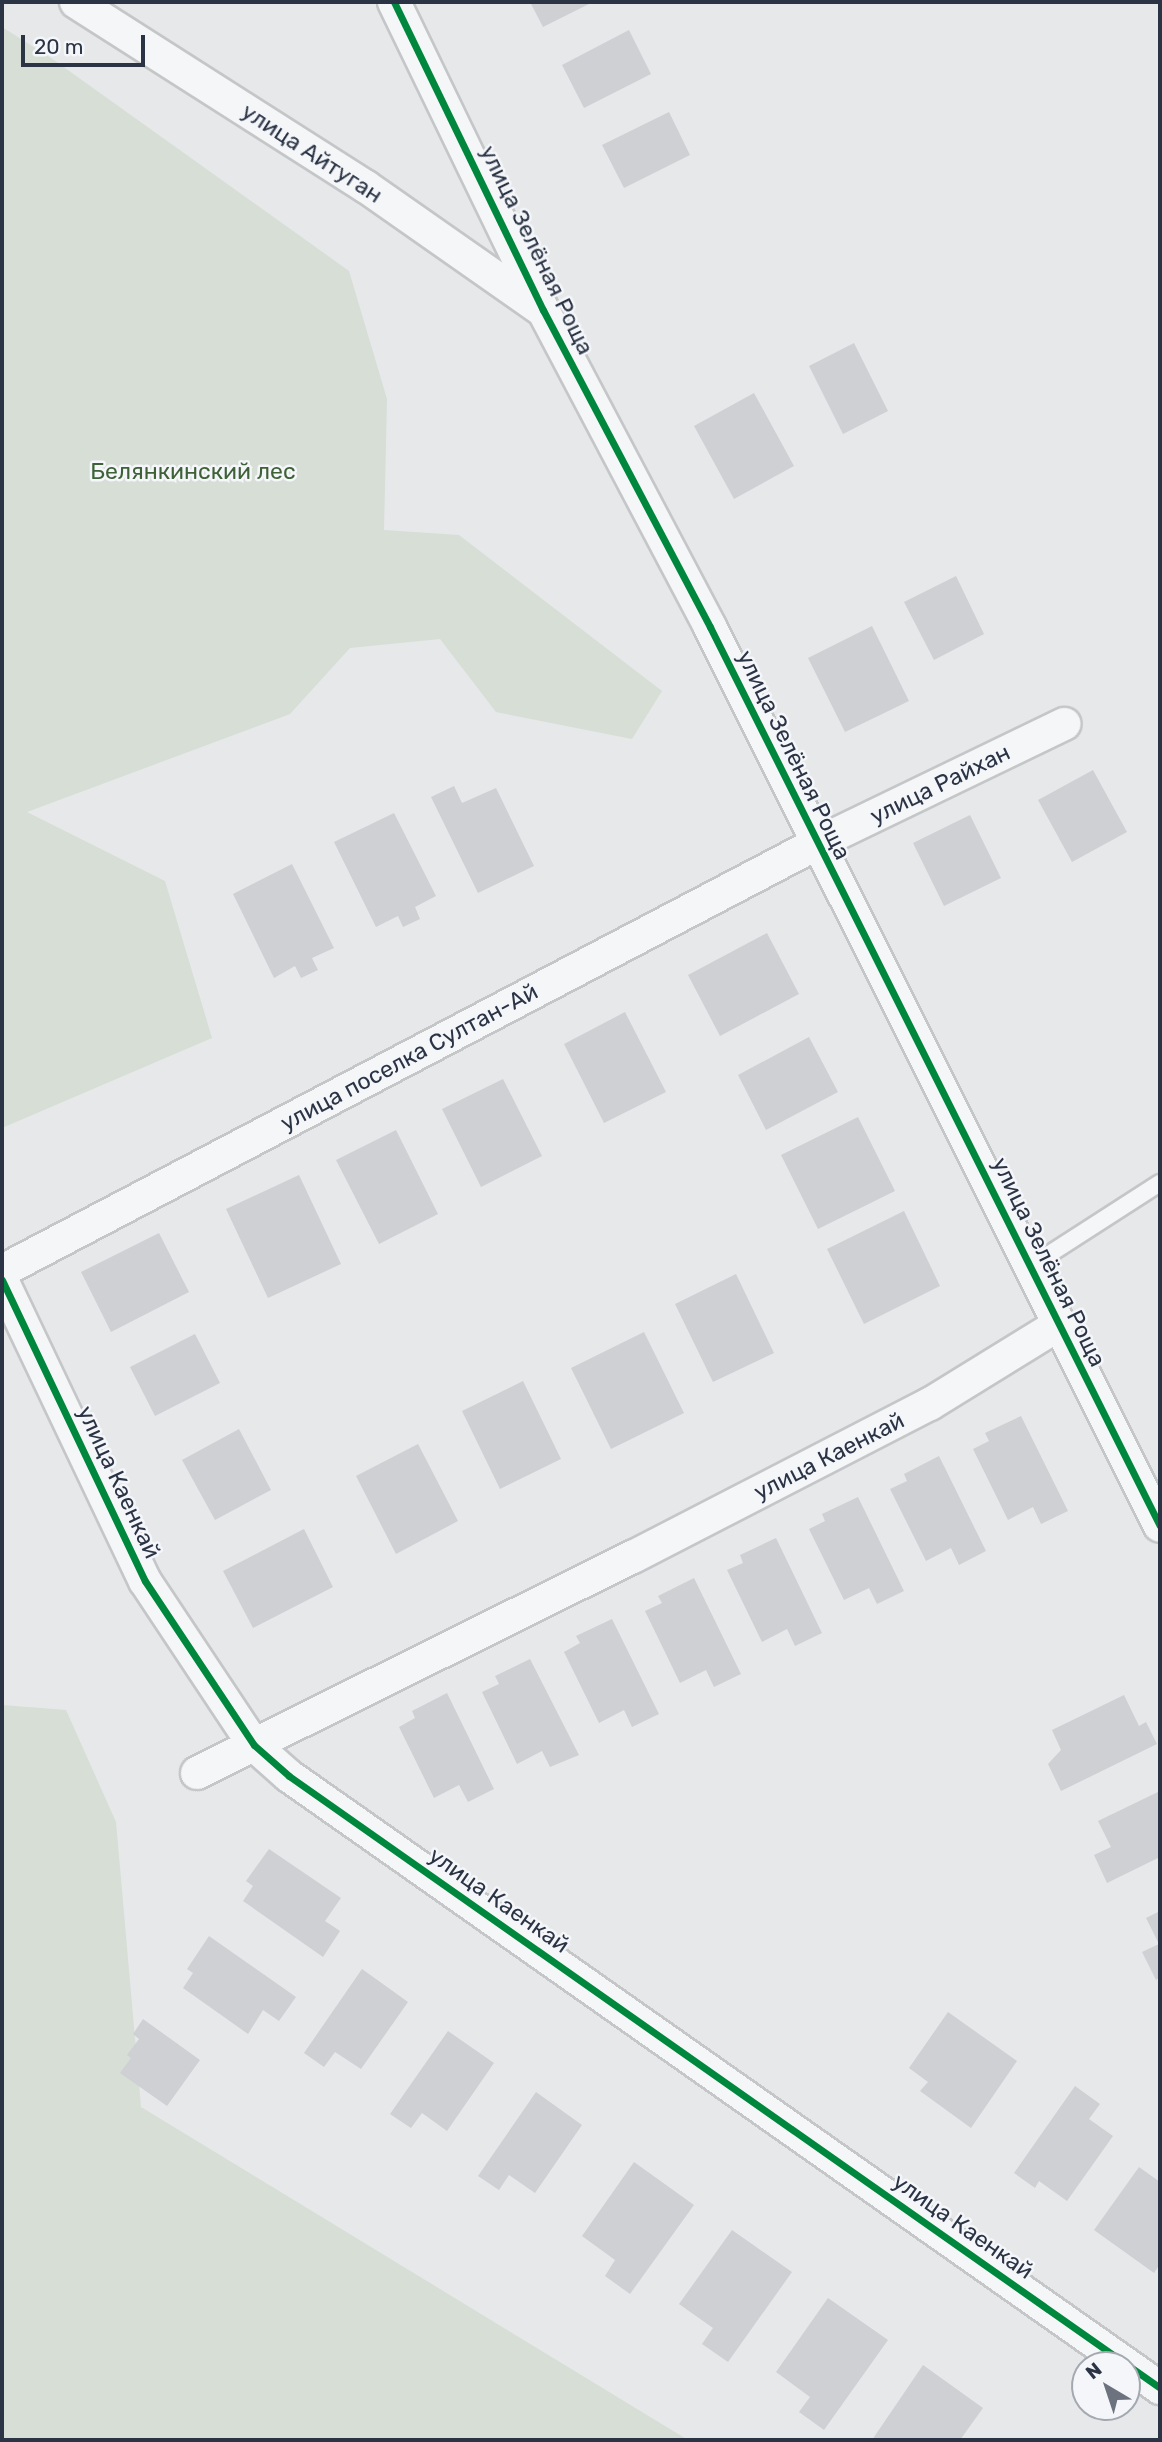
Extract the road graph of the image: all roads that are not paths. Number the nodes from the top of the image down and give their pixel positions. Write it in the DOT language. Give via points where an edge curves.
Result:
graph roads {
  1 [pos="76,2"];
  2 [pos="394,2"];
  3 [pos="543,310"];
  4 [pos="1064,724"];
  5 [pos="816,844"];
  6 [pos="1160,1183"];
  7 [pos="1031,1266"];
  8 [pos="2,1271"];
  9 [pos="2,1280"];
  10 [pos="1058,1325"];
  11 [pos="1160,1526"];
  12 [pos="254,1745"];
  13 [pos="197,1773"];
  14 [pos="1160,2388"];
  1 -- 3 [label="street, улица Айтуган" via="365,186"];
  2 -- 3 [label="street, улица Зелёная Роща"];
  3 -- 5 [label="street, улица Зелёная Роща" via="710,627"];
  4 -- 5 [label="street, улица Райхан"];
  5 -- 7 [label="street, улица Зелёная Роща"];
  5 -- 8 [label="street, улица поселка Султан-Ай"];
  6 -- 7 [label="lane"];
  7 -- 10 [label="street, улица Зелёная Роща"];
  9 -- 12 [label="street, улица Каенкай" via="145,1581"];
  10 -- 11 [label="street, улица Зелёная Роща"];
  10 -- 12 [label="street, улица Каенкай" via="918,1410"];
  12 -- 13 [label="street, улица Каенкай"];
  12 -- 14 [label="street, улица Каенкай" via="300,1784"];
}
